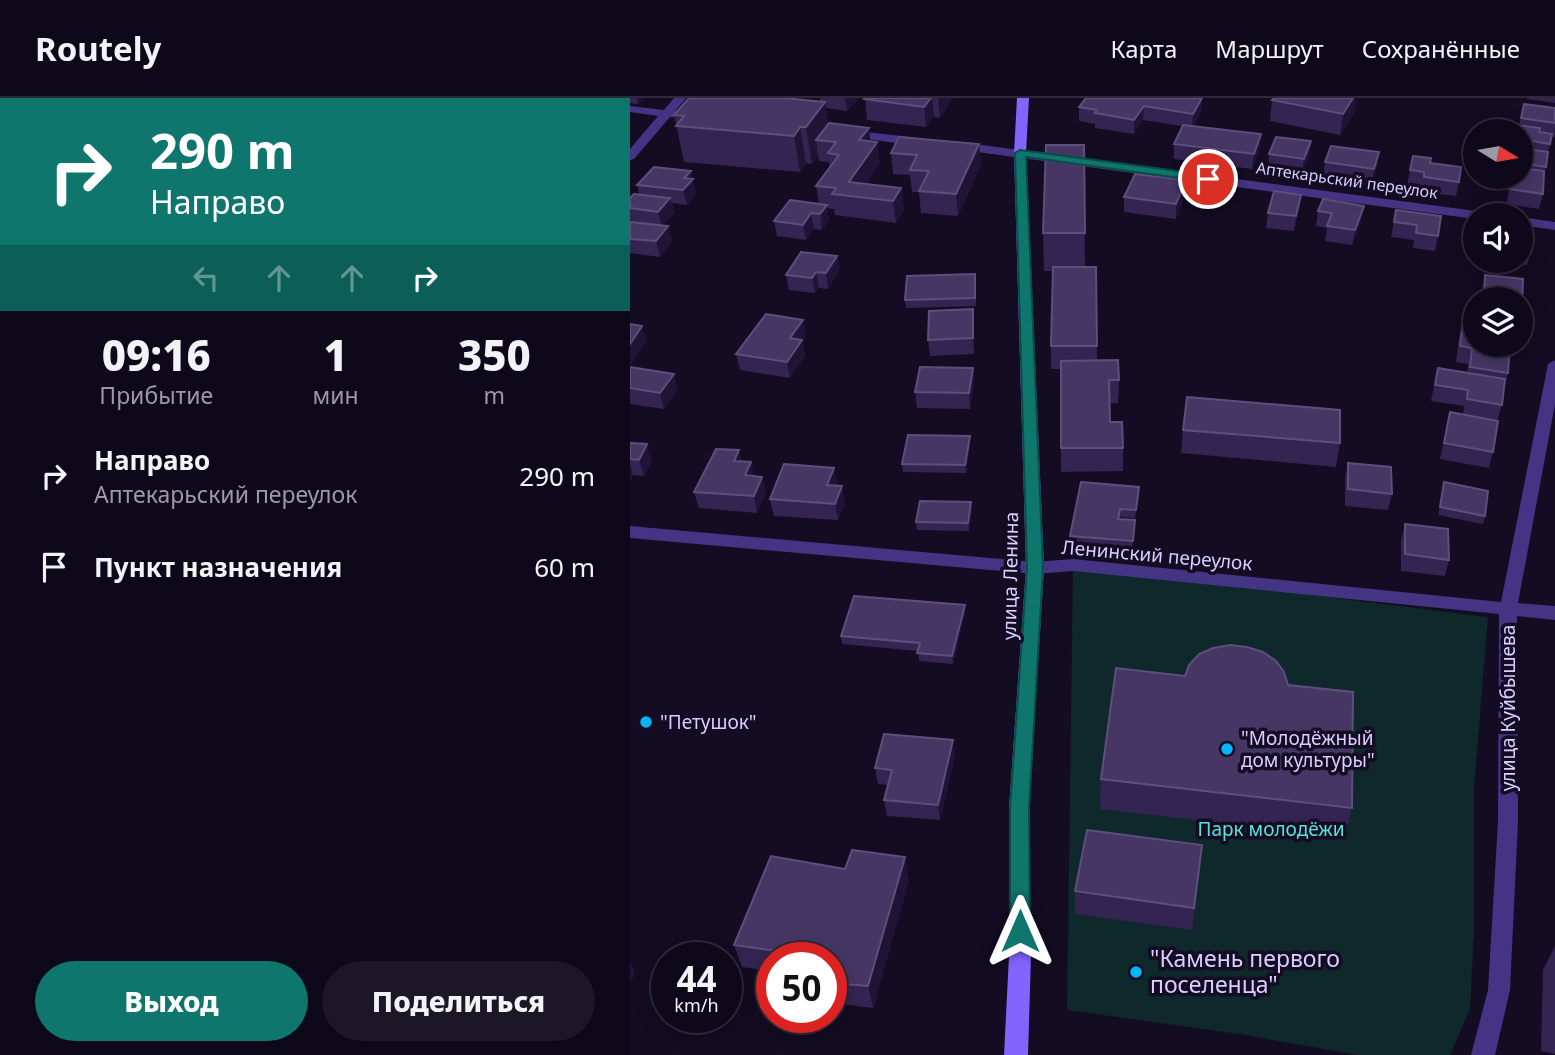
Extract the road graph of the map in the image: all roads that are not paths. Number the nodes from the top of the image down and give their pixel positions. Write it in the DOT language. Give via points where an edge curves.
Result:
graph roads {
  1 [pos="680,98"];
  2 [pos="1023,98"];
  3 [pos="630,109"];
  4 [pos="668,114"];
  5 [pos="709,118"];
  6 [pos="832,132"];
  7 [pos="927,143"];
  8 [pos="941,144"];
  9 [pos="1020,153"];
  10 [pos="630,156"];
  11 [pos="1463,213"];
  12 [pos="1533,223"];
  13 [pos="1555,226"];
  14 [pos="1555,364"];
  15 [pos="630,532"];
  16 [pos="1035,568"];
  17 [pos="1508,611"];
  18 [pos="1555,613"];
  19 [pos="1016,1055"];
  20 [pos="1483,1055"];
  1 -- 4 [label="street"];
  2 -- 9 [label="main road, улица Ленина"];
  3 -- 4 [label="street"];
  4 -- 5 [label="street"];
  4 -- 10 [label="street"];
  6 -- 7 [label="street"];
  8 -- 9 [label="street, Аптекарьский переулок"];
  9 -- 11 [label="street, Аптекарьский переулок"];
  9 -- 16 [label="main road, улица Ленина"];
  12 -- 13 [label="street"];
  14 -- 17 [label="street, улица Куйбышева"];
  15 -- 16 [label="street, Ленинский переулок"];
  16 -- 17 [label="street, Ленинский переулок" via="1073,565"];
  16 -- 19 [label="main road, улица Ленина" via="1019,808"];
  17 -- 18 [label="street, Ленинский переулок"];
  17 -- 20 [label="street, улица Куйбышева" via="1507,821 1499,990"];
}
